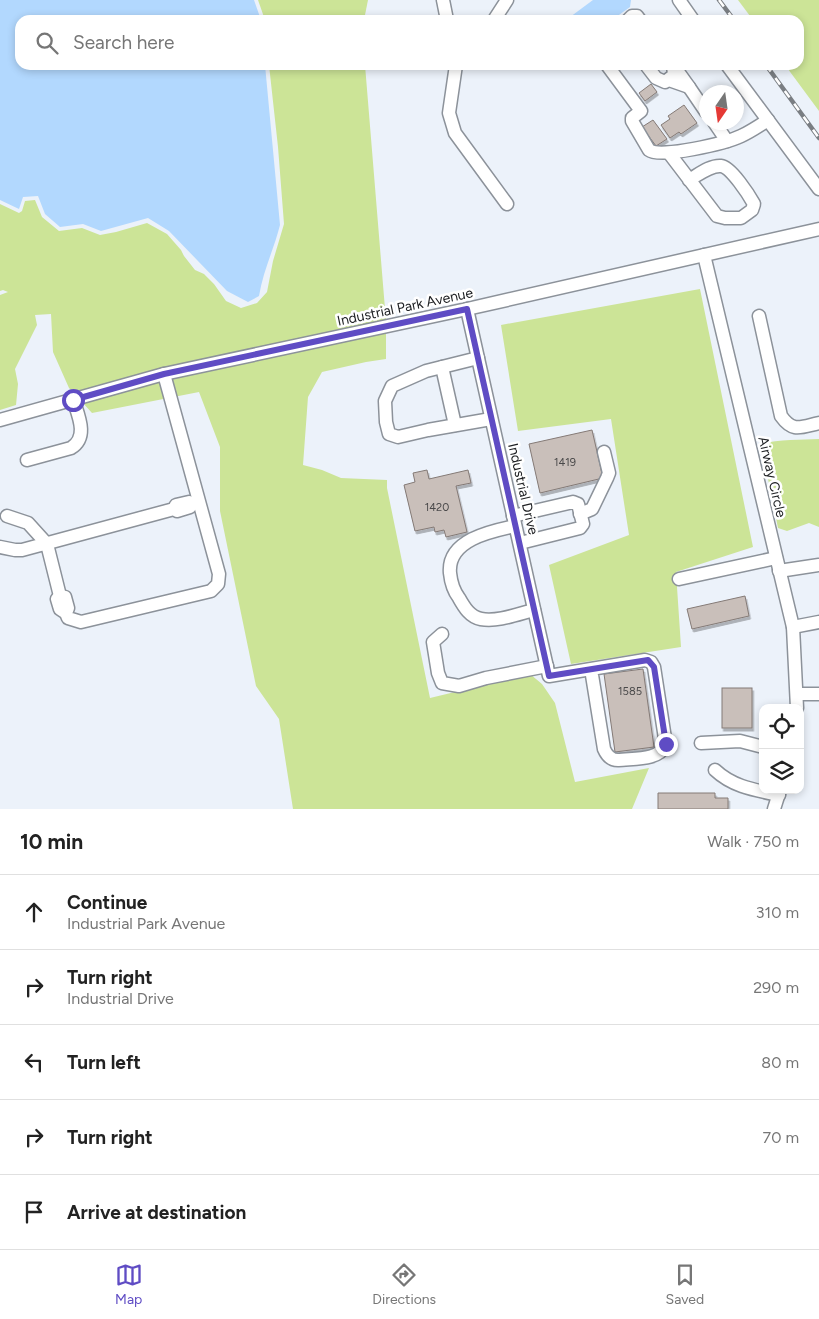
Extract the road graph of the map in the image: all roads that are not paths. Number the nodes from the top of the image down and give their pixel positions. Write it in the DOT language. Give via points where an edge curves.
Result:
graph roads {
  1 [pos="443,0"];
  2 [pos="507,0"];
  3 [pos="679,0"];
  4 [pos="446,15"];
  5 [pos="497,15"];
  6 [pos="686,15"];
  7 [pos="456,70"];
  8 [pos="464,70"];
  9 [pos="611,70"];
  10 [pos="650,70"];
  11 [pos="674,70"];
  12 [pos="677,70"];
  13 [pos="731,70"];
  14 [pos="669,80"];
  15 [pos="454,86"];
  16 [pos="689,87"];
  17 [pos="699,102"];
  18 [pos="768,120"];
  19 [pos="720,130"];
  20 [pos="728,141"];
  21 [pos="669,153"];
  22 [pos="689,180"];
  23 [pos="819,189"];
  24 [pos="506,204"];
  25 [pos="819,229"];
  26 [pos="704,255"];
  27 [pos="467,309"];
  28 [pos="759,316"];
  29 [pos="478,358"];
  30 [pos="442,367"];
  31 [pos="164,374"];
  32 [pos="73,400"];
  33 [pos="491,419"];
  34 [pos="0,420"];
  35 [pos="819,423"];
  36 [pos="455,425"];
  37 [pos="604,452"];
  38 [pos="27,460"];
  39 [pos="195,503"];
  40 [pos="580,514"];
  41 [pos="6,516"];
  42 [pos="514,521"];
  43 [pos="520,543"];
  44 [pos="46,544"];
  45 [pos="0,546"];
  46 [pos="778,565"];
  47 [pos="819,565"];
  48 [pos="679,579"];
  49 [pos="534,610"];
  50 [pos="819,622"];
  51 [pos="793,627"];
  52 [pos="442,634"];
  53 [pos="591,669"];
  54 [pos="548,671"];
  55 [pos="798,694"];
  56 [pos="819,694"];
  57 [pos="797,704"];
  58 [pos="702,743"];
  59 [pos="759,746"];
  60 [pos="715,770"];
  61 [pos="759,790"];
  62 [pos="780,794"];
  63 [pos="774,809"];
  1 -- 4 [label="street"];
  2 -- 5 [label="street"];
  3 -- 6 [label="street"];
  7 -- 15 [label="street"];
  8 -- 15 [label="street"];
  9 -- 21 [label="street" via="641,111 632,121 649,150 652,153"];
  10 -- 14 [label="street" via="656,78 665,82"];
  11 -- 14 [label="street"];
  12 -- 16 [label="street"];
  13 -- 18 [label="street"];
  14 -- 16 [label="street"];
  15 -- 24 [label="street" via="449,113 455,133"];
  16 -- 17 [label="street"];
  18 -- 20 [label="street"];
  18 -- 23 [label="street"];
  19 -- 20 [label="street"];
  20 -- 21 [label="street"];
  21 -- 22 [label="street"];
  22 -- 22 [label="street" via="717,216 741,218 752,210 754,204 728,169 721,166 708,169"];
  25 -- 26 [label="street, Industrial Park Avenue"];
  26 -- 27 [label="street, Industrial Park Avenue"];
  26 -- 46 [label="street, Airway Circle"];
  27 -- 29 [label="street, Industrial Drive"];
  27 -- 31 [label="street, Industrial Park Avenue"];
  28 -- 35 [label="street" via="781,416 788,425 796,428"];
  29 -- 30 [label="street"];
  29 -- 33 [label="street, Industrial Drive"];
  30 -- 36 [label="street"];
  30 -- 36 [label="street" via="392,386 385,401 386,422 390,434 398,437"];
  31 -- 32 [label="street, Industrial Park Avenue"];
  31 -- 39 [label="street"];
  32 -- 34 [label="street, Industrial Park Avenue"];
  32 -- 38 [label="street" via="81,427 76,446"];
  33 -- 36 [label="street"];
  33 -- 42 [label="street, Industrial Drive"];
  37 -- 40 [label="street" via="609,473 592,508"];
  39 -- 44 [label="street" via="190,507"];
  39 -- 44 [label="street" via="219,574 218,584 211,591 81,622 68,618 68,608 65,598 60,596"];
  40 -- 42 [label="street" via="578,504 573,502"];
  40 -- 43 [label="street" via="583,524 580,528"];
  41 -- 44 [label="street" via="28,523"];
  42 -- 43 [label="street, Industrial Drive"];
  42 -- 49 [label="street" via="463,545 449,564 451,582 467,610 476,618 493,619"];
  43 -- 49 [label="street, Industrial Drive"];
  44 -- 45 [label="street" via="18,551"];
  46 -- 47 [label="street"];
  46 -- 48 [label="street"];
  46 -- 51 [label="street, Airway Circle"];
  49 -- 54 [label="street, Industrial Drive"];
  50 -- 51 [label="street"];
  51 -- 55 [label="street, Airway Circle"];
  52 -- 54 [label="street" via="433,642 442,683 459,686 486,678"];
  53 -- 53 [label="street" via="645,660 653,664 666,744 658,755 618,760 607,755"];
  53 -- 54 [label="street"];
  55 -- 56 [label="street"];
  55 -- 57 [label="street, Airway Circle"];
  58 -- 59 [label="street" via="740,742"];
  60 -- 61 [label="street" via="742,787"];
  62 -- 63 [label="street"];
}
